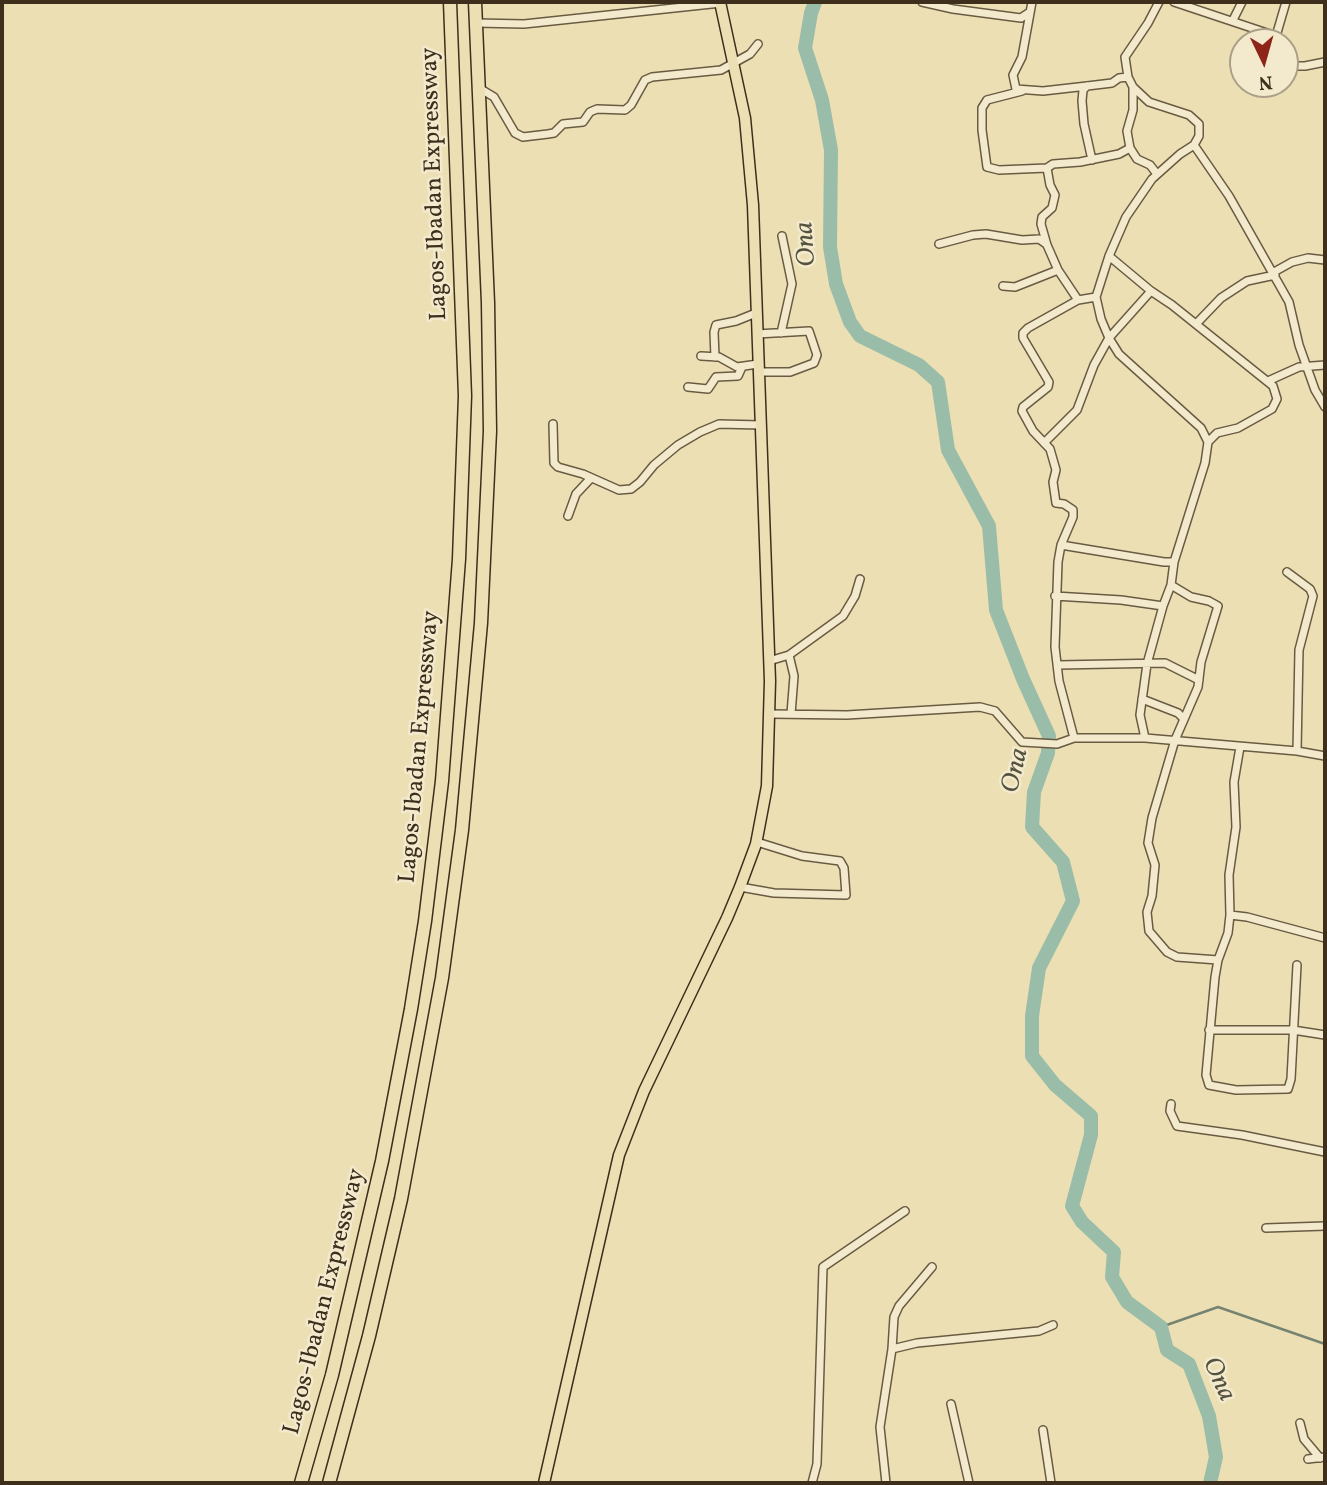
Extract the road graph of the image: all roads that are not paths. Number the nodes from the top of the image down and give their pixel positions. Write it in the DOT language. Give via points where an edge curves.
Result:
graph roads {
  1 [pos="450,2"];
  2 [pos="475,2"];
  3 [pos="922,2"];
  4 [pos="1032,2"];
  5 [pos="1159,2"];
  6 [pos="1174,2"];
  7 [pos="1242,2"];
  8 [pos="1286,2"];
  9 [pos="720,3"];
  10 [pos="1030,12"];
  11 [pos="1233,20"];
  12 [pos="476,23"];
  13 [pos="1252,28"];
  14 [pos="1280,28"];
  15 [pos="758,44"];
  16 [pos="1325,62"];
  17 [pos="734,65"];
  18 [pos="1299,66"];
  19 [pos="1128,77"];
  20 [pos="1087,86"];
  21 [pos="1133,87"];
  22 [pos="478,88"];
  23 [pos="1022,90"];
  24 [pos="1195,145"];
  25 [pos="1130,148"];
  26 [pos="1092,160"];
  27 [pos="1047,168"];
  28 [pos="1157,174"];
  29 [pos="782,236"];
  30 [pos="939,244"];
  31 [pos="1046,245"];
  32 [pos="1109,256"];
  33 [pos="1325,260"];
  34 [pos="1058,270"];
  35 [pos="1274,274"];
  36 [pos="1003,286"];
  37 [pos="1151,291"];
  38 [pos="1096,297"];
  39 [pos="1078,300"];
  40 [pos="757,313"];
  41 [pos="1196,324"];
  42 [pos="781,333"];
  43 [pos="757,334"];
  44 [pos="1109,338"];
  45 [pos="701,356"];
  46 [pos="715,357"];
  47 [pos="1308,365"];
  48 [pos="1325,365"];
  49 [pos="742,367"];
  50 [pos="759,368"];
  51 [pos="1269,381"];
  52 [pos="688,387"];
  53 [pos="1325,407"];
  54 [pos="553,424"];
  55 [pos="761,425"];
  56 [pos="1209,442"];
  57 [pos="1044,443"];
  58 [pos="591,478"];
  59 [pos="568,516"];
  60 [pos="1061,545"];
  61 [pos="1174,562"];
  62 [pos="1287,572"];
  63 [pos="860,579"];
  64 [pos="1171,585"];
  65 [pos="1055,596"];
  66 [pos="1163,606"];
  67 [pos="789,655"];
  68 [pos="769,661"];
  69 [pos="1147,664"];
  70 [pos="1058,665"];
  71 [pos="1199,680"];
  72 [pos="1142,699"];
  73 [pos="770,713"];
  74 [pos="791,714"];
  75 [pos="1184,719"];
  76 [pos="1074,738"];
  77 [pos="1145,738"];
  78 [pos="1175,740"];
  79 [pos="1240,747"];
  80 [pos="1297,751"];
  81 [pos="1325,756"];
  82 [pos="757,842"];
  83 [pos="740,887"];
  84 [pos="1230,915"];
  85 [pos="1325,937"];
  86 [pos="1218,960"];
  87 [pos="1297,965"];
  88 [pos="1209,1030"];
  89 [pos="1293,1030"];
  90 [pos="1325,1035"];
  91 [pos="1171,1104"];
  92 [pos="1325,1152"];
  93 [pos="905,1211"];
  94 [pos="1325,1226"];
  95 [pos="1266,1228"];
  96 [pos="932,1266"];
  97 [pos="1053,1325"];
  98 [pos="892,1349"];
  99 [pos="951,1404"];
  100 [pos="1300,1423"];
  101 [pos="1043,1430"];
  102 [pos="1323,1457"];
  103 [pos="1308,1459"];
  104 [pos="301,1483"];
  105 [pos="329,1483"];
  106 [pos="544,1483"];
  107 [pos="812,1483"];
  108 [pos="886,1483"];
  109 [pos="969,1483"];
  110 [pos="1051,1483"];
  1 -- 104 [label="highway, Lagos-Ibadan Expressway" via="465,396 462,509 443,767 425,921 390,1124 332,1375"];
  2 -- 12 [label="highway, Lagos-Ibadan Expressway"];
  3 -- 10 [label="street" via="1021,18"];
  4 -- 10 [label="street"];
  5 -- 19 [label="street" via="1125,57"];
  6 -- 11 [label="street"];
  7 -- 11 [label="street"];
  8 -- 14 [label="street"];
  9 -- 12 [label="street" via="524,24"];
  9 -- 17 [label="highway"];
  10 -- 23 [label="street" via="1022,57 1013,75 1016,89"];
  11 -- 13 [label="street"];
  12 -- 22 [label="highway, Lagos-Ibadan Expressway"];
  15 -- 17 [label="street"];
  16 -- 18 [label="street"];
  17 -- 22 [label="street" via="709,73 652,77 625,110 597,109 583,122 563,124 554,133 523,137 515,133 494,97"];
  17 -- 40 [label="highway" via="750,156"];
  19 -- 20 [label="street"];
  19 -- 21 [label="street"];
  20 -- 23 [label="street"];
  20 -- 26 [label="street" via="1082,101"];
  21 -- 24 [label="street" via="1149,102 1189,115 1199,124"];
  21 -- 25 [label="street" via="1127,131"];
  22 -- 105 [label="highway, Lagos-Ibadan Expressway" via="490,431 481,623 462,830 442,978 401,1199"];
  23 -- 27 [label="street" via="987,100 982,108 987,167"];
  24 -- 28 [label="street"];
  24 -- 35 [label="street"];
  25 -- 26 [label="street"];
  25 -- 28 [label="street"];
  26 -- 27 [label="street"];
  27 -- 31 [label="street" via="1055,195 1052,208 1042,218"];
  28 -- 32 [label="street" via="1126,217"];
  29 -- 42 [label="street" via="792,284"];
  30 -- 31 [label="street" via="986,234 1039,239"];
  31 -- 34 [label="street"];
  32 -- 37 [label="street"];
  32 -- 38 [label="street"];
  33 -- 35 [label="street" via="1292,262"];
  34 -- 36 [label="street" via="1015,287"];
  34 -- 39 [label="street"];
  35 -- 41 [label="street" via="1247,281"];
  35 -- 47 [label="street" via="1289,302"];
  37 -- 41 [label="street"];
  37 -- 44 [label="street"];
  38 -- 39 [label="street"];
  38 -- 44 [label="street"];
  39 -- 57 [label="street" via="1023,333 1049,382 1022,411"];
  40 -- 43 [label="highway"];
  40 -- 46 [label="street" via="716,325"];
  41 -- 51 [label="street"];
  42 -- 43 [label="street"];
  42 -- 50 [label="street" via="809,331 817,355 814,363 790,372"];
  43 -- 50 [label="highway"];
  44 -- 56 [label="street" via="1119,354 1201,428"];
  44 -- 57 [label="street" via="1077,410"];
  45 -- 46 [label="street"];
  46 -- 49 [label="street"];
  47 -- 48 [label="street"];
  47 -- 51 [label="street"];
  47 -- 53 [label="street"];
  49 -- 50 [label="street"];
  49 -- 52 [label="street" via="738,376 716,377 708,389"];
  50 -- 55 [label="highway"];
  51 -- 56 [label="street" via="1277,404 1238,428 1217,433"];
  54 -- 58 [label="street" via="554,463"];
  55 -- 58 [label="street" via="719,424 700,432 662,458 631,489 619,490"];
  55 -- 68 [label="highway"];
  56 -- 61 [label="street"];
  57 -- 60 [label="street" via="1056,470 1056,503 1073,510"];
  58 -- 59 [label="street" via="576,494"];
  60 -- 61 [label="street"];
  60 -- 65 [label="street"];
  61 -- 64 [label="street"];
  62 -- 80 [label="street" via="1313,596 1299,650"];
  63 -- 67 [label="street" via="843,616"];
  64 -- 66 [label="street"];
  64 -- 71 [label="street" via="1218,606"];
  65 -- 66 [label="street"];
  65 -- 70 [label="street"];
  66 -- 69 [label="street"];
  67 -- 68 [label="street"];
  67 -- 74 [label="street" via="794,676"];
  68 -- 73 [label="highway"];
  69 -- 70 [label="street"];
  69 -- 71 [label="street" via="1165,663"];
  69 -- 72 [label="street"];
  70 -- 76 [label="street"];
  71 -- 75 [label="street"];
  72 -- 75 [label="street"];
  72 -- 77 [label="street"];
  73 -- 74 [label="street"];
  73 -- 82 [label="highway" via="767,786"];
  74 -- 76 [label="street" via="980,707 995,710 1022,742 1057,744"];
  75 -- 78 [label="street"];
  76 -- 77 [label="street"];
  77 -- 78 [label="street"];
  78 -- 79 [label="street"];
  78 -- 86 [label="street" via="1148,843 1155,865 1147,912 1149,931 1177,957"];
  79 -- 80 [label="street"];
  79 -- 84 [label="street" via="1234,782"];
  80 -- 81 [label="street"];
  82 -- 83 [label="highway"];
  82 -- 83 [label="street" via="802,856 840,861 846,895"];
  83 -- 106 [label="highway" via="644,1091 619,1156"];
  84 -- 85 [label="street"];
  84 -- 86 [label="street"];
  86 -- 88 [label="street"];
  87 -- 89 [label="street"];
  88 -- 89 [label="street"];
  88 -- 89 [label="street" via="1209,1085 1272,1090 1288,1089"];
  89 -- 90 [label="street"];
  91 -- 92 [label="street" via="1177,1126"];
  93 -- 107 [label="street" via="823,1267 817,1464"];
  94 -- 95 [label="street"];
  96 -- 98 [label="street" via="899,1306"];
  97 -- 98 [label="street" via="1039,1331"];
  98 -- 108 [label="street" via="880,1427"];
  99 -- 109 [label="street"];
  100 -- 102 [label="street" via="1304,1439"];
  101 -- 110 [label="street"];
  102 -- 103 [label="street"];
}
